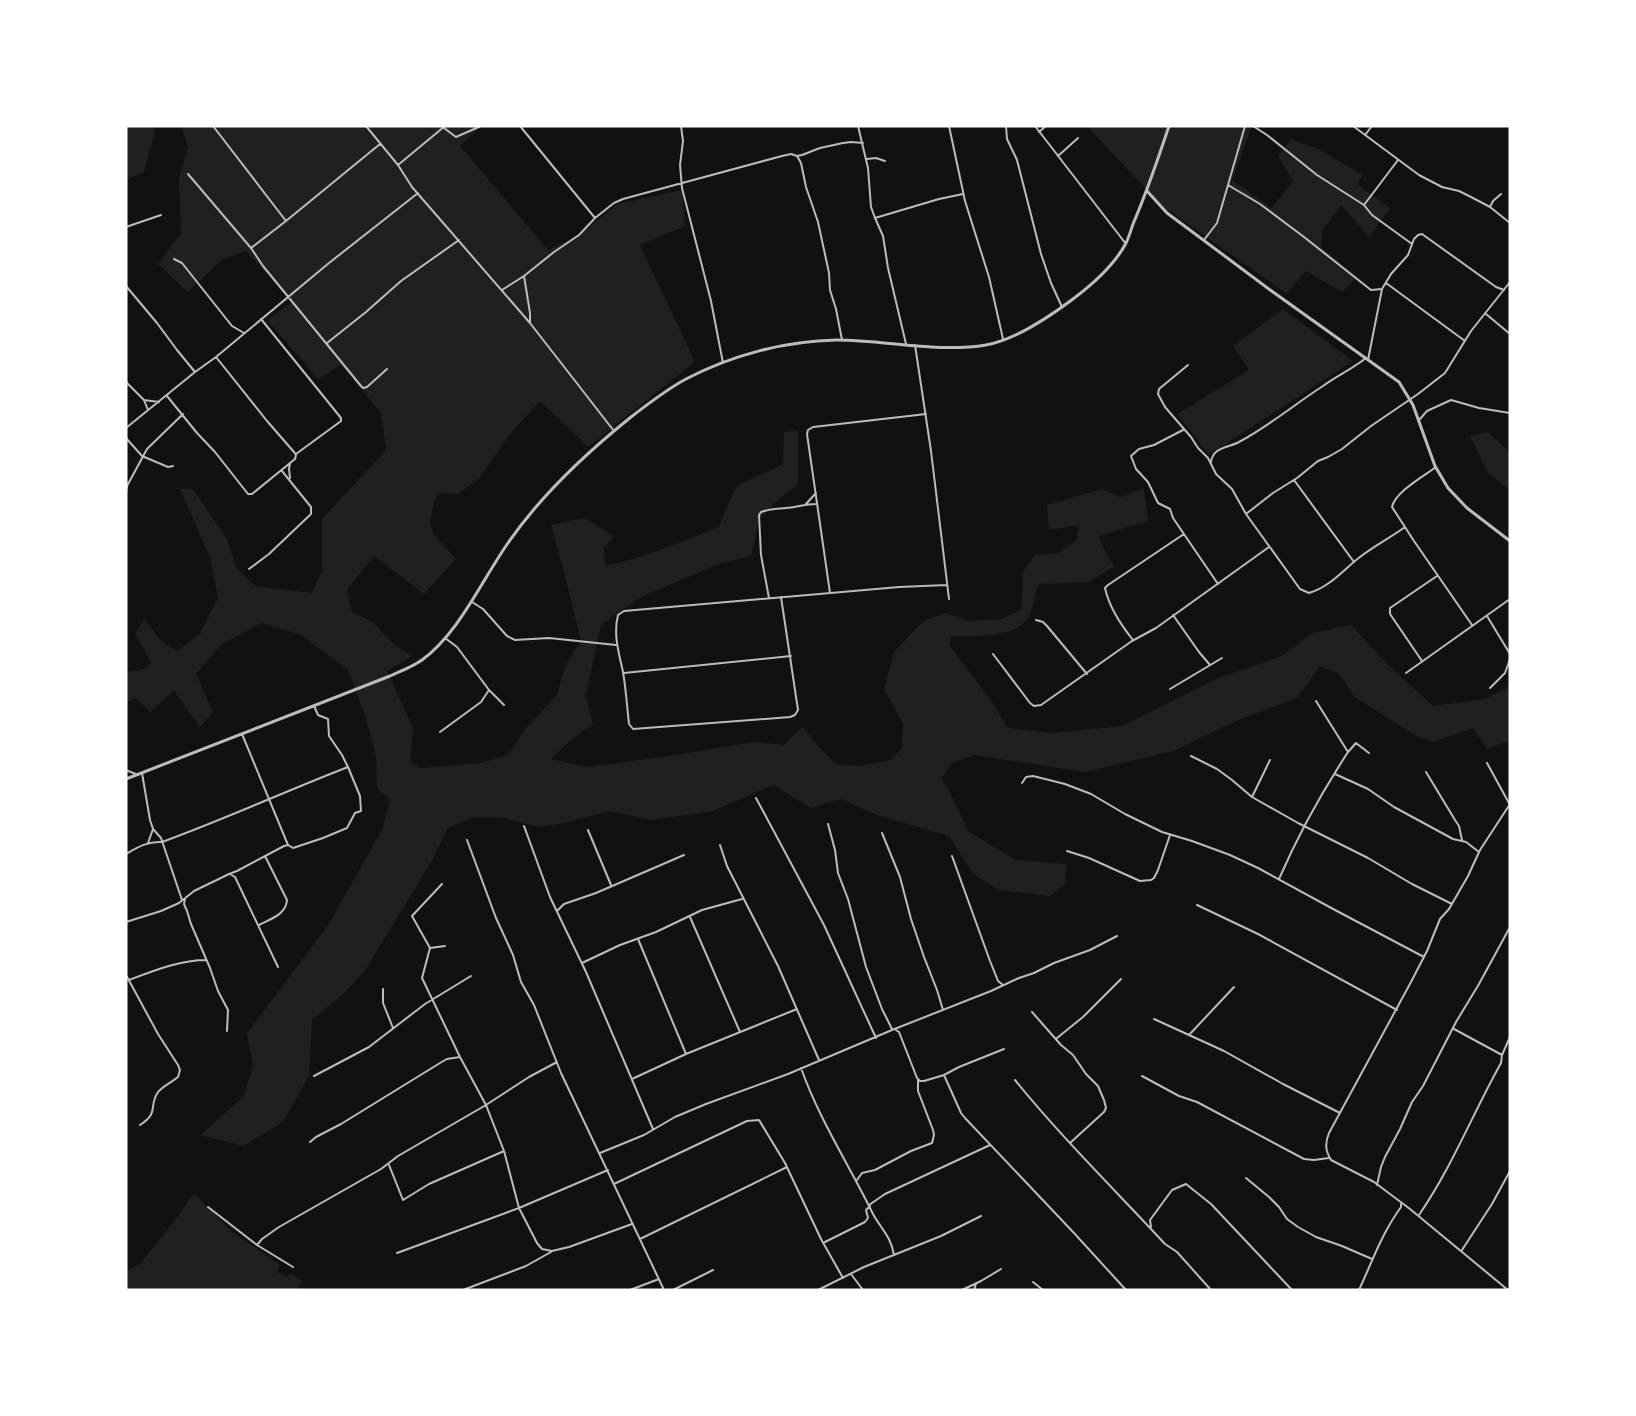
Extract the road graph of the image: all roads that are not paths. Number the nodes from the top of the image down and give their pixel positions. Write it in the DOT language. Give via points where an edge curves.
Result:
graph roads {
  1 [pos="213,126"];
  2 [pos="366,126"];
  3 [pos="481,126"];
  4 [pos="520,126"];
  5 [pos="858,126"];
  6 [pos="949,126"];
  7 [pos="1006,126"];
  8 [pos="1035,126"];
  9 [pos="1046,126"];
  10 [pos="1168,126"];
  11 [pos="1245,126"];
  12 [pos="1253,126"];
  13 [pos="1353,126"];
  14 [pos="1372,126"];
  15 [pos="444,127"];
  16 [pos="680,127"];
  17 [pos="1039,132"];
  18 [pos="1365,135"];
  19 [pos="1078,138"];
  20 [pos="863,143"];
  21 [pos="380,144"];
  22 [pos="797,156"];
  23 [pos="1058,156"];
  24 [pos="866,159"];
  25 [pos="1398,160"];
  26 [pos="885,161"];
  27 [pos="398,165"];
  28 [pos="188,174"];
  29 [pos="681,184"];
  30 [pos="1228,185"];
  31 [pos="1147,191"];
  32 [pos="418,193"];
  33 [pos="963,194"];
  34 [pos="1501,194"];
  35 [pos="1364,205"];
  36 [pos="1490,207"];
  37 [pos="161,215"];
  38 [pos="595,218"];
  39 [pos="875,218"];
  40 [pos="286,221"];
  41 [pos="1510,223"];
  42 [pos="126,227"];
  43 [pos="459,240"];
  44 [pos="1204,240"];
  45 [pos="1126,244"];
  46 [pos="1412,244"];
  47 [pos="251,248"];
  48 [pos="174,260"];
  49 [pos="524,276"];
  50 [pos="1510,282"];
  51 [pos="1386,283"];
  52 [pos="126,286"];
  53 [pos="1382,289"];
  54 [pos="502,290"];
  55 [pos="1504,290"];
  56 [pos="289,297"];
  57 [pos="1062,307"];
  58 [pos="529,308"];
  59 [pos="522,314"];
  60 [pos="1486,314"];
  61 [pos="261,319"];
  62 [pos="530,323"];
  63 [pos="244,333"];
  64 [pos="1510,334"];
  65 [pos="1003,339"];
  66 [pos="842,340"];
  67 [pos="1465,341"];
  68 [pos="327,343"];
  69 [pos="906,344"];
  70 [pos="915,345"];
  71 [pos="216,357"];
  72 [pos="1367,359"];
  73 [pos="723,363"];
  74 [pos="1188,365"];
  75 [pos="387,369"];
  76 [pos="195,372"];
  77 [pos="126,382"];
  78 [pos="167,396"];
  79 [pos="1410,399"];
  80 [pos="144,400"];
  81 [pos="159,402"];
  82 [pos="148,410"];
  83 [pos="1510,413"];
  84 [pos="183,414"];
  85 [pos="926,414"];
  86 [pos="1419,420"];
  87 [pos="126,428"];
  88 [pos="1183,429"];
  89 [pos="614,431"];
  90 [pos="126,438"];
  91 [pos="296,454"];
  92 [pos="142,456"];
  93 [pos="1211,462"];
  94 [pos="290,463"];
  95 [pos="173,466"];
  96 [pos="1436,467"];
  97 [pos="282,471"];
  98 [pos="291,479"];
  99 [pos="1294,480"];
  100 [pos="126,492"];
  101 [pos="816,493"];
  102 [pos="806,504"];
  103 [pos="818,504"];
  104 [pos="1246,514"];
  105 [pos="1405,527"];
  106 [pos="1185,534"];
  107 [pos="1510,541"];
  108 [pos="1269,547"];
  109 [pos="1354,562"];
  110 [pos="249,569"];
  111 [pos="1437,576"];
  112 [pos="1218,584"];
  113 [pos="947,585"];
  114 [pos="830,593"];
  115 [pos="782,597"];
  116 [pos="769,598"];
  117 [pos="949,598"];
  118 [pos="1510,599"];
  119 [pos="470,601"];
  120 [pos="1173,615"];
  121 [pos="1487,616"];
  122 [pos="1036,620"];
  123 [pos="1472,626"];
  124 [pos="445,638"];
  125 [pos="1133,640"];
  126 [pos="616,645"];
  127 [pos="993,654"];
  128 [pos="1510,654"];
  129 [pos="791,656"];
  130 [pos="1222,657"];
  131 [pos="1510,659"];
  132 [pos="1422,661"];
  133 [pos="1210,665"];
  134 [pos="623,673"];
  135 [pos="1087,674"];
  136 [pos="1406,674"];
  137 [pos="1490,688"];
  138 [pos="1170,689"];
  139 [pos="489,690"];
  140 [pos="1316,701"];
  141 [pos="504,705"];
  142 [pos="314,706"];
  143 [pos="440,732"];
  144 [pos="242,734"];
  145 [pos="1348,752"];
  146 [pos="1369,753"];
  147 [pos="1191,756"];
  148 [pos="1270,760"];
  149 [pos="1487,762"];
  150 [pos="348,767"];
  151 [pos="126,770"];
  152 [pos="1426,772"];
  153 [pos="140,774"];
  154 [pos="1335,774"];
  155 [pos="126,780"];
  156 [pos="1022,783"];
  157 [pos="1252,797"];
  158 [pos="268,798"];
  159 [pos="756,798"];
  160 [pos="1510,804"];
  161 [pos="828,824"];
  162 [pos="524,826"];
  163 [pos="1304,826"];
  164 [pos="153,829"];
  165 [pos="588,830"];
  166 [pos="882,833"];
  167 [pos="1170,835"];
  168 [pos="467,840"];
  169 [pos="1462,840"];
  170 [pos="162,842"];
  171 [pos="148,843"];
  172 [pos="288,845"];
  173 [pos="720,845"];
  174 [pos="1067,851"];
  175 [pos="1479,852"];
  176 [pos="126,854"];
  177 [pos="684,855"];
  178 [pos="265,856"];
  179 [pos="952,856"];
  180 [pos="237,872"];
  181 [pos="229,874"];
  182 [pos="235,877"];
  183 [pos="1279,879"];
  184 [pos="442,884"];
  185 [pos="612,886"];
  186 [pos="742,899"];
  187 [pos="182,900"];
  188 [pos="1452,903"];
  189 [pos="184,904"];
  190 [pos="1197,905"];
  191 [pos="558,911"];
  192 [pos="690,916"];
  193 [pos="126,922"];
  194 [pos="258,925"];
  195 [pos="1510,927"];
  196 [pos="1117,936"];
  197 [pos="638,939"];
  198 [pos="445,946"];
  199 [pos="430,948"];
  200 [pos="204,954"];
  201 [pos="1424,957"];
  202 [pos="200,960"];
  203 [pos="207,960"];
  204 [pos="582,963"];
  205 [pos="278,967"];
  206 [pos="126,975"];
  207 [pos="471,976"];
  208 [pos="1121,979"];
  209 [pos="998,981"];
  210 [pos="128,982"];
  211 [pos="1003,986"];
  212 [pos="1234,987"];
  213 [pos="383,989"];
  214 [pos="996,989"];
  215 [pos="433,1000"];
  216 [pos="797,1009"];
  217 [pos="943,1010"];
  218 [pos="1396,1010"];
  219 [pos="1032,1012"];
  220 [pos="1154,1019"];
  221 [pos="900,1027"];
  222 [pos="393,1028"];
  223 [pos="1453,1028"];
  224 [pos="894,1029"];
  225 [pos="227,1030"];
  226 [pos="740,1032"];
  227 [pos="899,1032"];
  228 [pos="1189,1035"];
  229 [pos="1510,1037"];
  230 [pos="876,1038"];
  231 [pos="1056,1038"];
  232 [pos="1004,1049"];
  233 [pos="686,1054"];
  234 [pos="1502,1055"];
  235 [pos="459,1057"];
  236 [pos="819,1060"];
  237 [pos="557,1062"];
  238 [pos="801,1068"];
  239 [pos="944,1075"];
  240 [pos="314,1076"];
  241 [pos="1142,1076"];
  242 [pos="632,1079"];
  243 [pos="918,1080"];
  244 [pos="1015,1080"];
  245 [pos="486,1106"];
  246 [pos="1340,1113"];
  247 [pos="140,1125"];
  248 [pos="653,1130"];
  249 [pos="310,1142"];
  250 [pos="1070,1143"];
  251 [pos="990,1145"];
  252 [pos="504,1151"];
  253 [pos="600,1153"];
  254 [pos="1330,1158"];
  255 [pos="388,1164"];
  256 [pos="787,1167"];
  257 [pos="608,1170"];
  258 [pos="1510,1171"];
  259 [pos="1378,1177"];
  260 [pos="1246,1178"];
  261 [pos="857,1180"];
  262 [pos="1370,1180"];
  263 [pos="614,1185"];
  264 [pos="1377,1185"];
  265 [pos="1401,1202"];
  266 [pos="869,1205"];
  267 [pos="1405,1205"];
  268 [pos="208,1207"];
  269 [pos="1401,1207"];
  270 [pos="519,1208"];
  271 [pos="981,1216"];
  272 [pos="1418,1216"];
  273 [pos="1150,1220"];
  274 [pos="1144,1221"];
  275 [pos="632,1224"];
  276 [pos="1151,1228"];
  277 [pos="640,1239"];
  278 [pos="824,1243"];
  279 [pos="257,1245"];
  280 [pos="552,1251"];
  281 [pos="1461,1251"];
  282 [pos="397,1253"];
  283 [pos="894,1255"];
  284 [pos="1372,1259"];
  285 [pos="293,1267"];
  286 [pos="1001,1269"];
  287 [pos="713,1270"];
  288 [pos="851,1274"];
  289 [pos="843,1278"];
  290 [pos="659,1279"];
  291 [pos="1034,1282"];
  292 [pos="976,1284"];
  293 [pos="971,1289"];
  294 [pos="463,1290"];
  295 [pos="630,1290"];
  296 [pos="664,1290"];
  297 [pos="673,1290"];
  298 [pos="818,1290"];
  299 [pos="863,1290"];
  300 [pos="962,1290"];
  301 [pos="1043,1290"];
  302 [pos="1126,1290"];
  303 [pos="1210,1290"];
  304 [pos="1292,1290"];
  305 [pos="1359,1290"];
  306 [pos="1508,1290"];
  1 -- 40 [label="street"];
  2 -- 21 [label="street"];
  3 -- 15 [label="street" via="456,137"];
  4 -- 38 [label="street"];
  5 -- 20 [label="street"];
  6 -- 33 [label="street"];
  7 -- 57 [label="street" via="1041,254"];
  8 -- 17 [label="street"];
  9 -- 17 [label="street"];
  10 -- 31 [label="street"];
  11 -- 30 [label="street"];
  12 -- 35 [label="street"];
  13 -- 18 [label="street"];
  14 -- 18 [label="street"];
  15 -- 27 [label="street"];
  16 -- 29 [label="street"];
  17 -- 23 [label="street"];
  18 -- 25 [label="street"];
  19 -- 23 [label="street"];
  20 -- 22 [label="street" via="843,143"];
  20 -- 24 [label="street"];
  21 -- 27 [label="street"];
  21 -- 40 [label="street"];
  22 -- 29 [label="street" via="782,156"];
  22 -- 66 [label="street" via="818,222"];
  23 -- 45 [label="street"];
  24 -- 26 [label="street"];
  24 -- 39 [label="street"];
  25 -- 35 [label="street"];
  25 -- 36 [label="street" via="1442,187"];
  27 -- 32 [label="street"];
  28 -- 47 [label="street"];
  29 -- 38 [label="street" via="623,199"];
  29 -- 73 [label="street"];
  30 -- 44 [label="street" via="1217,224"];
  30 -- 53 [label="street" via="1260,204 1371,290"];
  31 -- 44 [label="street" via="1167,213"];
  31 -- 45 [label="street"];
  32 -- 43 [label="street"];
  32 -- 56 [label="street"];
  33 -- 39 [label="street"];
  33 -- 65 [label="street"];
  34 -- 36 [label="street"];
  35 -- 46 [label="street"];
  36 -- 41 [label="street"];
  37 -- 42 [label="street"];
  38 -- 49 [label="street" via="579,235"];
  39 -- 69 [label="street" via="884,236"];
  40 -- 47 [label="street"];
  43 -- 54 [label="street"];
  43 -- 68 [label="street" via="401,281"];
  44 -- 72 [label="street"];
  45 -- 57 [label="street" via="1110,266"];
  46 -- 51 [label="street"];
  46 -- 55 [label="street" via="1422,234"];
  47 -- 56 [label="street"];
  48 -- 63 [label="street" via="182,263 232,326"];
  49 -- 54 [label="street"];
  49 -- 58 [label="street"];
  50 -- 55 [label="street"];
  51 -- 53 [label="street"];
  51 -- 67 [label="street"];
  52 -- 76 [label="street"];
  53 -- 72 [label="street"];
  54 -- 59 [label="street"];
  55 -- 60 [label="street"];
  56 -- 61 [label="street"];
  56 -- 68 [label="street"];
  57 -- 65 [label="street"];
  58 -- 59 [label="street"];
  58 -- 62 [label="street"];
  59 -- 62 [label="street"];
  60 -- 64 [label="street"];
  60 -- 67 [label="street"];
  61 -- 63 [label="street"];
  61 -- 91 [label="street" via="341,418"];
  62 -- 89 [label="street"];
  63 -- 71 [label="street"];
  65 -- 70 [label="street" via="954,347"];
  66 -- 69 [label="street"];
  66 -- 73 [label="street" via="764,349"];
  67 -- 79 [label="street" via="1448,370"];
  68 -- 75 [label="street" via="363,388"];
  69 -- 70 [label="street"];
  70 -- 85 [label="street"];
  71 -- 76 [label="street"];
  71 -- 91 [label="street"];
  72 -- 79 [label="street" via="1399,382"];
  72 -- 93 [label="street" via="1239,442 1217,450"];
  73 -- 89 [label="street" via="685,379"];
  74 -- 88 [label="street" via="1161,386 1158,394"];
  76 -- 78 [label="street"];
  77 -- 80 [label="street"];
  78 -- 81 [label="street"];
  78 -- 84 [label="street"];
  79 -- 86 [label="street"];
  79 -- 99 [label="street"];
  80 -- 81 [label="street"];
  80 -- 82 [label="street"];
  81 -- 82 [label="street"];
  82 -- 87 [label="street"];
  83 -- 86 [label="street" via="1451,400 1427,411"];
  84 -- 92 [label="street"];
  84 -- 97 [label="street" via="248,494"];
  85 -- 101 [label="street" via="808,430"];
  85 -- 113 [label="street"];
  86 -- 96 [label="street"];
  88 -- 93 [label="street"];
  88 -- 106 [label="street" via="1131,456 1158,503 1170,509"];
  89 -- 119 [label="street" via="553,488 508,542"];
  90 -- 92 [label="street"];
  91 -- 94 [label="street"];
  92 -- 95 [label="street"];
  92 -- 100 [label="street"];
  93 -- 104 [label="street" via="1215,474 1232,489"];
  94 -- 97 [label="street"];
  94 -- 98 [label="street"];
  96 -- 105 [label="street" via="1393,502 1392,507"];
  96 -- 107 [label="street" via="1448,488 1467,508"];
  97 -- 98 [label="street"];
  98 -- 110 [label="street" via="312,514"];
  99 -- 104 [label="street"];
  99 -- 109 [label="street"];
  101 -- 102 [label="street"];
  101 -- 103 [label="street"];
  102 -- 103 [label="street"];
  102 -- 116 [label="street" via="760,512"];
  103 -- 114 [label="street"];
  104 -- 108 [label="street"];
  105 -- 109 [label="street"];
  105 -- 111 [label="street"];
  106 -- 112 [label="street"];
  106 -- 125 [label="street" via="1105,588 1121,625"];
  108 -- 109 [label="street" via="1296,585 1309,593 1336,579"];
  108 -- 112 [label="street"];
  111 -- 123 [label="street"];
  111 -- 132 [label="street" via="1389,610"];
  112 -- 120 [label="street"];
  113 -- 114 [label="street"];
  113 -- 117 [label="street"];
  114 -- 115 [label="street"];
  115 -- 116 [label="street"];
  115 -- 129 [label="street"];
  116 -- 126 [label="street" via="624,611 616,620"];
  118 -- 121 [label="street"];
  119 -- 124 [label="street"];
  119 -- 126 [label="street" via="515,640 549,638"];
  120 -- 125 [label="street"];
  120 -- 133 [label="street"];
  121 -- 123 [label="street"];
  121 -- 128 [label="street"];
  122 -- 135 [label="street" via="1047,626"];
  123 -- 132 [label="street"];
  124 -- 139 [label="street" via="457,647"];
  124 -- 142 [label="street" via="410,668"];
  125 -- 135 [label="street"];
  126 -- 134 [label="street"];
  127 -- 135 [label="street" via="1034,706"];
  129 -- 134 [label="street"];
  129 -- 134 [label="street" via="798,710 790,717 633,729 629,724"];
  130 -- 133 [label="street"];
  131 -- 137 [label="street" via="1505,673"];
  132 -- 136 [label="street"];
  133 -- 138 [label="street"];
  139 -- 141 [label="street"];
  139 -- 143 [label="street" via="481,702"];
  140 -- 145 [label="street"];
  142 -- 144 [label="street"];
  142 -- 150 [label="street" via="318,716 328,719 329,736"];
  144 -- 153 [label="street"];
  144 -- 158 [label="street"];
  145 -- 146 [label="street" via="1356,743"];
  145 -- 154 [label="street"];
  147 -- 157 [label="street" via="1217,769"];
  148 -- 157 [label="street"];
  149 -- 160 [label="street"];
  150 -- 158 [label="street"];
  150 -- 172 [label="street" via="360,796 361,811 355,813 344,830 295,847"];
  151 -- 153 [label="street"];
  152 -- 169 [label="street" via="1455,820"];
  153 -- 155 [label="street"];
  153 -- 164 [label="street"];
  154 -- 163 [label="street"];
  154 -- 169 [label="street" via="1368,789 1415,819"];
  156 -- 167 [label="street" via="1033,776 1065,784"];
  157 -- 163 [label="street"];
  158 -- 170 [label="street"];
  158 -- 172 [label="street"];
  159 -- 230 [label="street" via="824,925"];
  160 -- 175 [label="street"];
  161 -- 224 [label="street" via="866,967"];
  162 -- 191 [label="street"];
  163 -- 183 [label="street"];
  163 -- 188 [label="street"];
  164 -- 170 [label="street"];
  164 -- 171 [label="street"];
  165 -- 185 [label="street"];
  166 -- 217 [label="street"];
  167 -- 174 [label="street" via="1151,880 1140,881"];
  167 -- 183 [label="street" via="1230,855"];
  168 -- 237 [label="street" via="521,982"];
  169 -- 175 [label="street"];
  170 -- 171 [label="street"];
  170 -- 187 [label="street"];
  171 -- 176 [label="street"];
  172 -- 178 [label="street"];
  173 -- 186 [label="street"];
  175 -- 188 [label="street"];
  177 -- 185 [label="street"];
  178 -- 180 [label="street"];
  178 -- 194 [label="street" via="287,905 283,912"];
  179 -- 209 [label="street"];
  180 -- 181 [label="street"];
  180 -- 182 [label="street"];
  181 -- 182 [label="street"];
  181 -- 187 [label="street"];
  182 -- 194 [label="street"];
  183 -- 201 [label="street"];
  184 -- 199 [label="street" via="412,916"];
  185 -- 191 [label="street" via="564,904"];
  186 -- 192 [label="street"];
  186 -- 216 [label="street"];
  187 -- 189 [label="street"];
  187 -- 189 [label="street"];
  187 -- 193 [label="street"];
  188 -- 201 [label="street" via="1440,919"];
  189 -- 200 [label="street"];
  190 -- 218 [label="street"];
  191 -- 204 [label="street"];
  192 -- 197 [label="street"];
  192 -- 226 [label="street"];
  194 -- 205 [label="street"];
  195 -- 223 [label="street"];
  196 -- 211 [label="street"];
  197 -- 204 [label="street"];
  197 -- 233 [label="street"];
  198 -- 199 [label="street"];
  199 -- 215 [label="street" via="422,978"];
  200 -- 202 [label="street"];
  200 -- 203 [label="street"];
  201 -- 218 [label="street"];
  202 -- 203 [label="street"];
  202 -- 210 [label="street" via="147,973"];
  203 -- 225 [label="street" via="228,1010"];
  204 -- 242 [label="street"];
  206 -- 210 [label="street"];
  207 -- 215 [label="street"];
  208 -- 231 [label="street"];
  209 -- 211 [label="street"];
  209 -- 214 [label="street"];
  210 -- 247 [label="street" via="180,1070 178,1077 158,1092 151,1116"];
  211 -- 214 [label="street"];
  212 -- 228 [label="street"];
  213 -- 222 [label="street" via="382,1003"];
  214 -- 217 [label="street"];
  215 -- 222 [label="street"];
  215 -- 235 [label="street"];
  216 -- 226 [label="street"];
  216 -- 236 [label="street"];
  217 -- 221 [label="street"];
  218 -- 246 [label="street"];
  219 -- 231 [label="street"];
  220 -- 228 [label="street"];
  221 -- 224 [label="street"];
  221 -- 227 [label="street"];
  222 -- 240 [label="street" via="369,1047"];
  223 -- 234 [label="street"];
  223 -- 259 [label="street" via="1412,1102"];
  224 -- 227 [label="street"];
  224 -- 230 [label="street"];
  226 -- 233 [label="street"];
  227 -- 243 [label="street"];
  228 -- 246 [label="street"];
  229 -- 234 [label="street"];
  230 -- 236 [label="street"];
  231 -- 250 [label="street" via="1098,1086 1106,1104 1104,1112"];
  232 -- 239 [label="street"];
  233 -- 242 [label="street"];
  234 -- 272 [label="street" via="1464,1138"];
  235 -- 245 [label="street"];
  235 -- 249 [label="street" via="440,1062"];
  236 -- 238 [label="street"];
  237 -- 245 [label="street"];
  237 -- 253 [label="street"];
  238 -- 248 [label="street" via="706,1104"];
  238 -- 261 [label="street" via="826,1126"];
  239 -- 243 [label="street"];
  239 -- 251 [label="street" via="961,1113"];
  241 -- 254 [label="street" via="1304,1159"];
  242 -- 248 [label="street"];
  243 -- 261 [label="street" via="933,1130 932,1143 862,1173"];
  244 -- 250 [label="street"];
  245 -- 252 [label="street"];
  245 -- 255 [label="street"];
  246 -- 254 [label="street" via="1327,1140"];
  248 -- 253 [label="street"];
  250 -- 274 [label="street"];
  251 -- 266 [label="street"];
  251 -- 302 [label="street"];
  252 -- 255 [label="street" via="429,1184 403,1200"];
  252 -- 270 [label="street"];
  253 -- 257 [label="street"];
  254 -- 262 [label="street"];
  255 -- 279 [label="street" via="279,1227"];
  256 -- 263 [label="street" via="756,1120"];
  256 -- 277 [label="street"];
  256 -- 278 [label="street"];
  257 -- 263 [label="street"];
  257 -- 270 [label="street"];
  258 -- 281 [label="street"];
  259 -- 262 [label="street"];
  259 -- 264 [label="street"];
  260 -- 284 [label="street" via="1298,1227"];
  261 -- 266 [label="street"];
  262 -- 264 [label="street"];
  263 -- 275 [label="street"];
  264 -- 265 [label="street"];
  265 -- 267 [label="street"];
  265 -- 269 [label="street"];
  266 -- 278 [label="street" via="865,1222"];
  266 -- 283 [label="street" via="889,1237"];
  267 -- 269 [label="street"];
  267 -- 272 [label="street"];
  268 -- 279 [label="street"];
  269 -- 284 [label="street"];
  270 -- 280 [label="street" via="537,1243"];
  270 -- 282 [label="street"];
  271 -- 283 [label="street"];
  272 -- 281 [label="street"];
  273 -- 274 [label="street"];
  273 -- 276 [label="street"];
  273 -- 304 [label="street" via="1172,1190 1186,1184 1219,1212"];
  274 -- 276 [label="street"];
  275 -- 277 [label="street"];
  275 -- 280 [label="street"];
  276 -- 303 [label="street"];
  277 -- 290 [label="street"];
  278 -- 289 [label="street"];
  279 -- 285 [label="street"];
  280 -- 294 [label="street" via="526,1266"];
  281 -- 306 [label="street"];
  283 -- 288 [label="street"];
  284 -- 305 [label="street"];
  286 -- 292 [label="street"];
  287 -- 297 [label="street"];
  288 -- 289 [label="street"];
  288 -- 299 [label="street"];
  289 -- 298 [label="street"];
  290 -- 295 [label="street"];
  290 -- 296 [label="street"];
  291 -- 301 [label="street"];
  292 -- 293 [label="street"];
  292 -- 293 [label="street"];
  293 -- 300 [label="street"];
}
